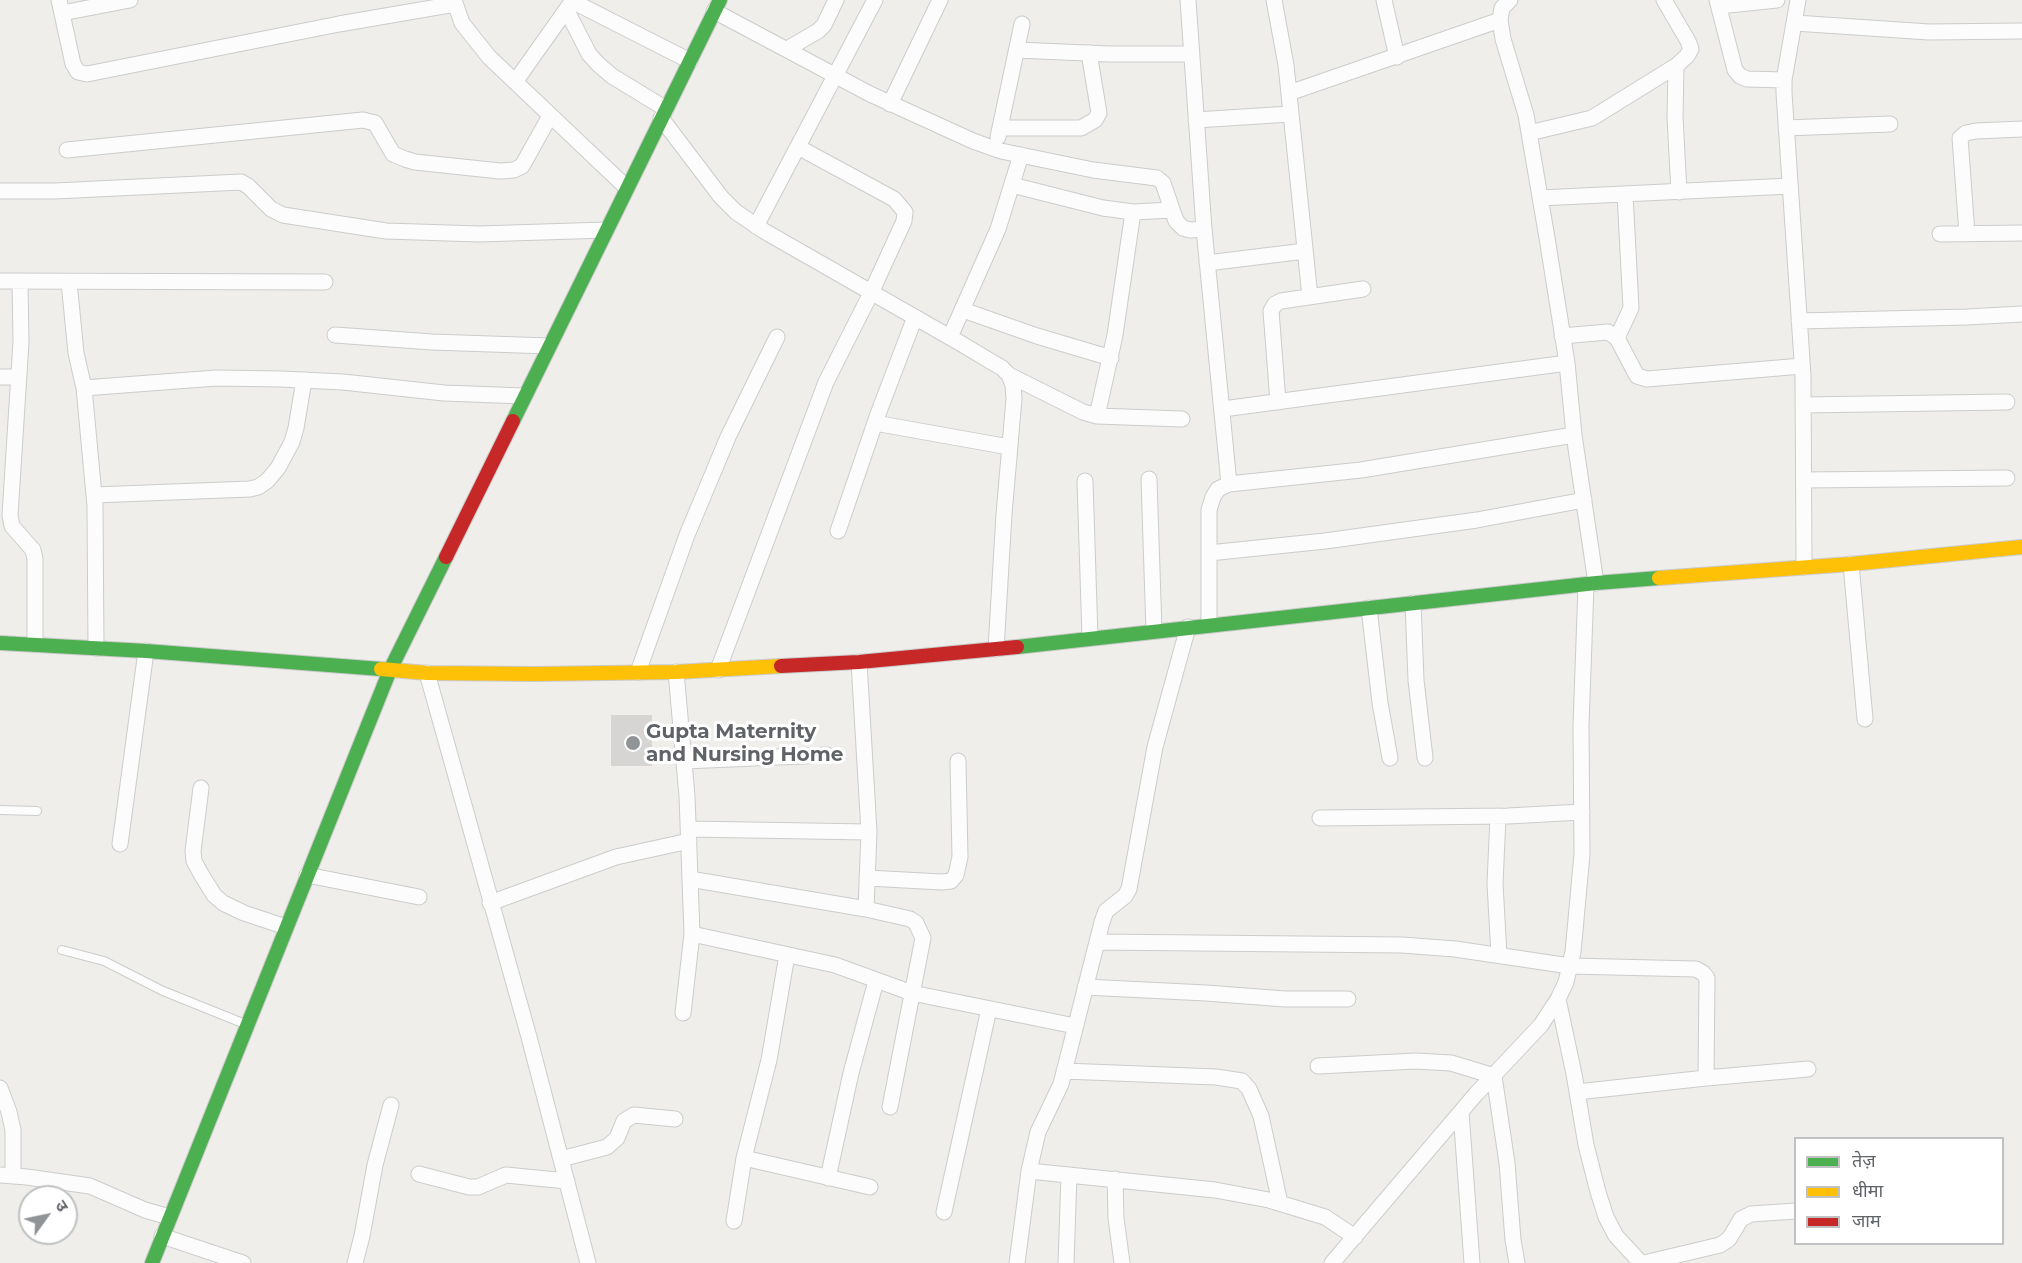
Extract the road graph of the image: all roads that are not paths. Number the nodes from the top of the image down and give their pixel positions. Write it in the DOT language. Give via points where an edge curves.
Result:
graph roads {
  1 [pos="130,0"];
  2 [pos="836,0"];
  3 [pos="875,0"];
  4 [pos="940,0"];
  5 [pos="1188,0"];
  6 [pos="1274,0"];
  7 [pos="1384,0"];
  8 [pos="1510,0"];
  9 [pos="1664,0"];
  10 [pos="1777,0"];
  11 [pos="1798,0"];
  12 [pos="1753,1"];
  13 [pos="454,2"];
  14 [pos="718,3"];
  15 [pos="1718,3"];
  16 [pos="570,4"];
  17 [pos="61,7"];
  18 [pos="1500,21"];
  19 [pos="1795,23"];
  20 [pos="1022,24"];
  21 [pos="2022,31"];
  22 [pos="787,49"];
  23 [pos="1017,50"];
  24 [pos="1089,53"];
  25 [pos="1191,54"];
  26 [pos="1397,57"];
  27 [pos="690,61"];
  28 [pos="1676,66"];
  29 [pos="835,75"];
  30 [pos="1784,80"];
  31 [pos="515,82"];
  32 [pos="1289,93"];
  33 [pos="890,104"];
  34 [pos="664,113"];
  35 [pos="1290,114"];
  36 [pos="550,116"];
  37 [pos="1196,120"];
  38 [pos="1890,124"];
  39 [pos="1000,128"];
  40 [pos="1786,128"];
  41 [pos="2022,129"];
  42 [pos="1529,133"];
  43 [pos="798,147"];
  44 [pos="995,149"];
  45 [pos="67,150"];
  46 [pos="1021,155"];
  47 [pos="1012,185"];
  48 [pos="1790,186"];
  49 [pos="627,188"];
  50 [pos="0,191"];
  51 [pos="1679,192"];
  52 [pos="1625,194"];
  53 [pos="1540,198"];
  54 [pos="1172,210"];
  55 [pos="1133,212"];
  56 [pos="756,226"];
  57 [pos="1204,229"];
  58 [pos="606,230"];
  59 [pos="2022,233"];
  60 [pos="1940,234"];
  61 [pos="1967,234"];
  62 [pos="1305,251"];
  63 [pos="1207,263"];
  64 [pos="0,281"];
  65 [pos="20,281"];
  66 [pos="69,282"];
  67 [pos="325,282"];
  68 [pos="1363,289"];
  69 [pos="871,293"];
  70 [pos="1310,297"];
  71 [pos="963,310"];
  72 [pos="2022,314"];
  73 [pos="915,317"];
  74 [pos="1799,321"];
  75 [pos="335,335"];
  76 [pos="1563,336"];
  77 [pos="777,337"];
  78 [pos="950,337"];
  79 [pos="1617,338"];
  80 [pos="549,346"];
  81 [pos="1111,358"];
  82 [pos="1567,363"];
  83 [pos="1802,366"];
  84 [pos="1009,375"];
  85 [pos="0,377"];
  86 [pos="18,377"];
  87 [pos="304,380"];
  88 [pos="84,388"];
  89 [pos="524,396"];
  90 [pos="1278,402"];
  91 [pos="2007,402"];
  92 [pos="1803,405"];
  93 [pos="1223,409"];
  94 [pos="1097,416"];
  95 [pos="1182,419"];
  96 [pos="875,423"];
  97 [pos="1574,435"];
  98 [pos="1010,447"];
  99 [pos="2007,478"];
  100 [pos="1149,479"];
  101 [pos="1804,480"];
  102 [pos="1085,481"];
  103 [pos="1229,484"];
  104 [pos="94,495"];
  105 [pos="1584,500"];
  106 [pos="838,531"];
  107 [pos="2022,547"];
  108 [pos="1209,553"];
  109 [pos="1851,564"];
  110 [pos="1804,567"];
  111 [pos="1591,584"];
  112 [pos="1413,603"];
  113 [pos="1369,608"];
  114 [pos="1209,624"];
  115 [pos="1188,627"];
  116 [pos="1154,631"];
  117 [pos="1090,638"];
  118 [pos="0,643"];
  119 [pos="35,644"];
  120 [pos="96,648"];
  121 [pos="996,649"];
  122 [pos="146,651"];
  123 [pos="859,662"];
  124 [pos="390,670"];
  125 [pos="718,670"];
  126 [pos="638,672"];
  127 [pos="676,672"];
  128 [pos="427,673"];
  129 [pos="1865,719"];
  130 [pos="827,755"];
  131 [pos="1390,758"];
  132 [pos="1425,758"];
  133 [pos="684,761"];
  134 [pos="958,761"];
  135 [pos="201,788"];
  136 [pos="0,810"];
  137 [pos="37,811"];
  138 [pos="1582,812"];
  139 [pos="1498,816"];
  140 [pos="1320,818"];
  141 [pos="869,832"];
  142 [pos="689,835"];
  143 [pos="120,843"];
  144 [pos="307,875"];
  145 [pos="867,878"];
  146 [pos="690,879"];
  147 [pos="420,897"];
  148 [pos="490,903"];
  149 [pos="866,909"];
  150 [pos="286,927"];
  151 [pos="692,934"];
  152 [pos="1097,942"];
  153 [pos="62,950"];
  154 [pos="787,955"];
  155 [pos="1499,955"];
  156 [pos="1570,966"];
  157 [pos="876,981"];
  158 [pos="1085,987"];
  159 [pos="912,993"];
  160 [pos="1348,999"];
  161 [pos="1558,999"];
  162 [pos="989,1009"];
  163 [pos="683,1013"];
  164 [pos="247,1024"];
  165 [pos="1075,1026"];
  166 [pos="1318,1066"];
  167 [pos="1808,1069"];
  168 [pos="1064,1071"];
  169 [pos="1494,1076"];
  170 [pos="1706,1078"];
  171 [pos="0,1088"];
  172 [pos="1577,1092"];
  173 [pos="391,1105"];
  174 [pos="890,1107"];
  175 [pos="1461,1112"];
  176 [pos="675,1119"];
  177 [pos="744,1158"];
  178 [pos="561,1159"];
  179 [pos="1029,1171"];
  180 [pos="419,1174"];
  181 [pos="1069,1174"];
  182 [pos="7,1175"];
  183 [pos="828,1178"];
  184 [pos="1115,1179"];
  185 [pos="567,1181"];
  186 [pos="870,1187"];
  187 [pos="1280,1203"];
  188 [pos="1794,1211"];
  189 [pos="944,1212"];
  190 [pos="169,1217"];
  191 [pos="734,1221"];
  192 [pos="162,1236"];
  193 [pos="1355,1237"];
  194 [pos="1702,1256"];
  195 [pos="152,1263"];
  196 [pos="243,1263"];
  197 [pos="355,1263"];
  198 [pos="588,1263"];
  199 [pos="1017,1263"];
  200 [pos="1066,1263"];
  201 [pos="1122,1263"];
  202 [pos="1332,1263"];
  203 [pos="1472,1263"];
  204 [pos="1517,1263"];
  205 [pos="1643,1263"];
  1 -- 17 [label="street"];
  2 -- 22 [label="street" via="824,25"];
  3 -- 29 [label="street"];
  4 -- 33 [label="street"];
  5 -- 25 [label="street"];
  6 -- 32 [label="street"];
  7 -- 26 [label="street"];
  8 -- 18 [label="street" via="1502,8"];
  9 -- 28 [label="street" via="1691,49"];
  10 -- 12 [label="street"];
  11 -- 19 [label="street"];
  12 -- 15 [label="street"];
  13 -- 17 [label="street" via="87,74 78,72 73,64"];
  13 -- 31 [label="street" via="473,38"];
  14 -- 22 [label="street"];
  14 -- 27 [label="main road"];
  15 -- 30 [label="street" via="1740,76"];
  16 -- 27 [label="street"];
  16 -- 31 [label="street"];
  16 -- 34 [label="street" via="589,54 612,76"];
  18 -- 26 [label="street"];
  18 -- 42 [label="street"];
  19 -- 21 [label="street" via="1929,32"];
  19 -- 30 [label="street"];
  20 -- 23 [label="street"];
  22 -- 29 [label="street"];
  23 -- 24 [label="street"];
  23 -- 39 [label="street"];
  24 -- 25 [label="street"];
  24 -- 39 [label="street" via="1099,113 1095,120 1081,128"];
  25 -- 37 [label="street"];
  26 -- 32 [label="street"];
  27 -- 34 [label="main road"];
  28 -- 42 [label="street" via="1592,118"];
  28 -- 51 [label="street"];
  29 -- 33 [label="street"];
  29 -- 43 [label="street"];
  30 -- 40 [label="street"];
  31 -- 36 [label="street"];
  32 -- 35 [label="street"];
  33 -- 44 [label="street"];
  34 -- 49 [label="main road"];
  34 -- 56 [label="street" via="721,197"];
  35 -- 37 [label="street"];
  35 -- 62 [label="street"];
  36 -- 45 [label="street" via="522,166 500,171 405,159 393,154 375,123 363,120"];
  36 -- 49 [label="street"];
  37 -- 57 [label="street"];
  38 -- 40 [label="street"];
  39 -- 44 [label="street"];
  40 -- 48 [label="street"];
  41 -- 61 [label="street" via="1976,131 1960,138"];
  42 -- 53 [label="street"];
  43 -- 56 [label="street"];
  43 -- 69 [label="street" via="894,199 905,212"];
  44 -- 46 [label="street"];
  46 -- 47 [label="street"];
  46 -- 54 [label="street" via="1157,178 1163,183"];
  47 -- 55 [label="street"];
  47 -- 71 [label="street" via="998,229"];
  48 -- 51 [label="street"];
  48 -- 74 [label="street"];
  49 -- 58 [label="main road"];
  50 -- 58 [label="street" via="241,182 283,215 386,231 479,234"];
  51 -- 52 [label="street"];
  52 -- 53 [label="street"];
  52 -- 79 [label="street" via="1631,308"];
  53 -- 76 [label="street"];
  54 -- 55 [label="street"];
  54 -- 57 [label="street" via="1183,228"];
  55 -- 81 [label="street"];
  56 -- 69 [label="street"];
  57 -- 63 [label="street"];
  58 -- 80 [label="main road"];
  59 -- 61 [label="street"];
  60 -- 61 [label="street"];
  62 -- 63 [label="street"];
  62 -- 70 [label="street"];
  63 -- 93 [label="street"];
  64 -- 65 [label="street"];
  65 -- 66 [label="street"];
  65 -- 86 [label="street"];
  66 -- 67 [label="street"];
  66 -- 88 [label="street" via="76,353"];
  68 -- 70 [label="street"];
  69 -- 73 [label="street"];
  69 -- 125 [label="street" via="826,382"];
  70 -- 90 [label="street" via="1281,301 1271,311"];
  71 -- 78 [label="street"];
  71 -- 81 [label="street"];
  72 -- 74 [label="street"];
  73 -- 78 [label="street"];
  73 -- 96 [label="street"];
  74 -- 83 [label="street"];
  75 -- 80 [label="street"];
  76 -- 79 [label="street" via="1601,332"];
  76 -- 82 [label="street"];
  77 -- 126 [label="street" via="728,437 687,535"];
  78 -- 84 [label="street"];
  79 -- 83 [label="street" via="1637,376 1647,379"];
  80 -- 89 [label="main road"];
  81 -- 94 [label="street"];
  82 -- 90 [label="street"];
  82 -- 97 [label="street"];
  83 -- 92 [label="street"];
  84 -- 94 [label="street"];
  84 -- 98 [label="street" via="1014,399"];
  85 -- 86 [label="street"];
  86 -- 119 [label="street" via="10,514 12,526 36,559"];
  87 -- 88 [label="street" via="216,378"];
  87 -- 89 [label="street"];
  87 -- 104 [label="street" via="292,442 278,468 258,487"];
  88 -- 104 [label="street"];
  89 -- 124 [label="main road"];
  90 -- 93 [label="street"];
  91 -- 92 [label="street"];
  92 -- 101 [label="street"];
  93 -- 103 [label="street"];
  94 -- 95 [label="street"];
  96 -- 98 [label="street"];
  96 -- 106 [label="street"];
  97 -- 103 [label="street" via="1361,470"];
  97 -- 105 [label="street"];
  98 -- 121 [label="street"];
  99 -- 101 [label="street"];
  100 -- 116 [label="street"];
  101 -- 110 [label="street"];
  102 -- 117 [label="street"];
  103 -- 108 [label="street" via="1218,489 1209,510"];
  104 -- 120 [label="street"];
  105 -- 108 [label="street" via="1477,520"];
  105 -- 111 [label="street"];
  107 -- 109 [label="main road"];
  108 -- 114 [label="street"];
  109 -- 110 [label="main road"];
  109 -- 129 [label="street"];
  110 -- 111 [label="main road"];
  111 -- 112 [label="main road"];
  111 -- 138 [label="street" via="1581,726"];
  112 -- 113 [label="main road"];
  112 -- 132 [label="street"];
  113 -- 114 [label="main road"];
  113 -- 131 [label="street"];
  114 -- 115 [label="main road"];
  115 -- 116 [label="main road"];
  115 -- 152 [label="street" via="1155,747 1130,889 1106,911"];
  116 -- 117 [label="main road"];
  117 -- 121 [label="main road"];
  118 -- 119 [label="main road"];
  119 -- 120 [label="main road"];
  120 -- 122 [label="main road"];
  121 -- 123 [label="main road"];
  122 -- 124 [label="main road"];
  122 -- 143 [label="street"];
  123 -- 125 [label="main road"];
  123 -- 141 [label="street"];
  124 -- 128 [label="main road"];
  124 -- 144 [label="main road"];
  125 -- 127 [label="main road"];
  126 -- 127 [label="main road"];
  126 -- 128 [label="main road"];
  127 -- 133 [label="street"];
  128 -- 148 [label="street"];
  130 -- 133 [label="street"];
  133 -- 142 [label="street"];
  134 -- 145 [label="street" via="960,857 956,875 942,882"];
  135 -- 150 [label="street" via="193,851 201,874 223,903"];
  136 -- 137 [label="lane"];
  138 -- 139 [label="street"];
  138 -- 156 [label="street" via="1582,854"];
  139 -- 140 [label="street"];
  139 -- 155 [label="street" via="1494,884"];
  141 -- 142 [label="street"];
  141 -- 145 [label="street"];
  142 -- 146 [label="street"];
  142 -- 148 [label="street"];
  144 -- 147 [label="street"];
  144 -- 150 [label="main road"];
  145 -- 149 [label="street"];
  146 -- 149 [label="street"];
  146 -- 151 [label="street"];
  148 -- 178 [label="street"];
  149 -- 159 [label="street" via="910,919 921,930 923,938"];
  150 -- 164 [label="main road"];
  151 -- 154 [label="street"];
  151 -- 163 [label="street"];
  152 -- 155 [label="street" via="1402,945"];
  152 -- 158 [label="street"];
  153 -- 164 [label="lane" via="104,961 163,991"];
  154 -- 157 [label="street" via="835,965"];
  154 -- 177 [label="street" via="769,1060"];
  155 -- 156 [label="street"];
  156 -- 161 [label="street"];
  156 -- 170 [label="street" via="1684,968 1703,972 1707,978"];
  157 -- 159 [label="street"];
  157 -- 183 [label="street"];
  158 -- 160 [label="street"];
  158 -- 165 [label="street"];
  159 -- 162 [label="street"];
  159 -- 174 [label="street"];
  161 -- 169 [label="street" via="1541,1025"];
  161 -- 172 [label="street"];
  162 -- 165 [label="street"];
  162 -- 189 [label="street"];
  164 -- 190 [label="main road"];
  165 -- 168 [label="street"];
  166 -- 169 [label="street" via="1416,1061 1450,1063"];
  167 -- 170 [label="street"];
  168 -- 179 [label="street" via="1038,1132"];
  168 -- 187 [label="street" via="1242,1081 1261,1116"];
  169 -- 175 [label="street"];
  169 -- 204 [label="street"];
  170 -- 172 [label="street"];
  171 -- 182 [label="street" via="12,1130"];
  172 -- 205 [label="street" via="1586,1145 1606,1217 1616,1236"];
  173 -- 197 [label="street"];
  175 -- 193 [label="street"];
  175 -- 203 [label="street"];
  176 -- 178 [label="street" via="634,1115 624,1121 617,1138 607,1147"];
  177 -- 183 [label="street"];
  177 -- 191 [label="street"];
  178 -- 185 [label="street"];
  179 -- 181 [label="street"];
  179 -- 199 [label="street"];
  180 -- 185 [label="street" via="478,1188 506,1175"];
  181 -- 184 [label="street"];
  181 -- 200 [label="street"];
  182 -- 190 [label="street" via="90,1186"];
  183 -- 186 [label="street"];
  184 -- 187 [label="street" via="1215,1190"];
  184 -- 201 [label="street"];
  185 -- 198 [label="street"];
  187 -- 193 [label="street" via="1326,1217"];
  188 -- 194 [label="street" via="1751,1214 1742,1219 1729,1239"];
  190 -- 192 [label="main road"];
  192 -- 195 [label="main road"];
  192 -- 196 [label="street"];
  193 -- 202 [label="street"];
  194 -- 205 [label="street"];
}
